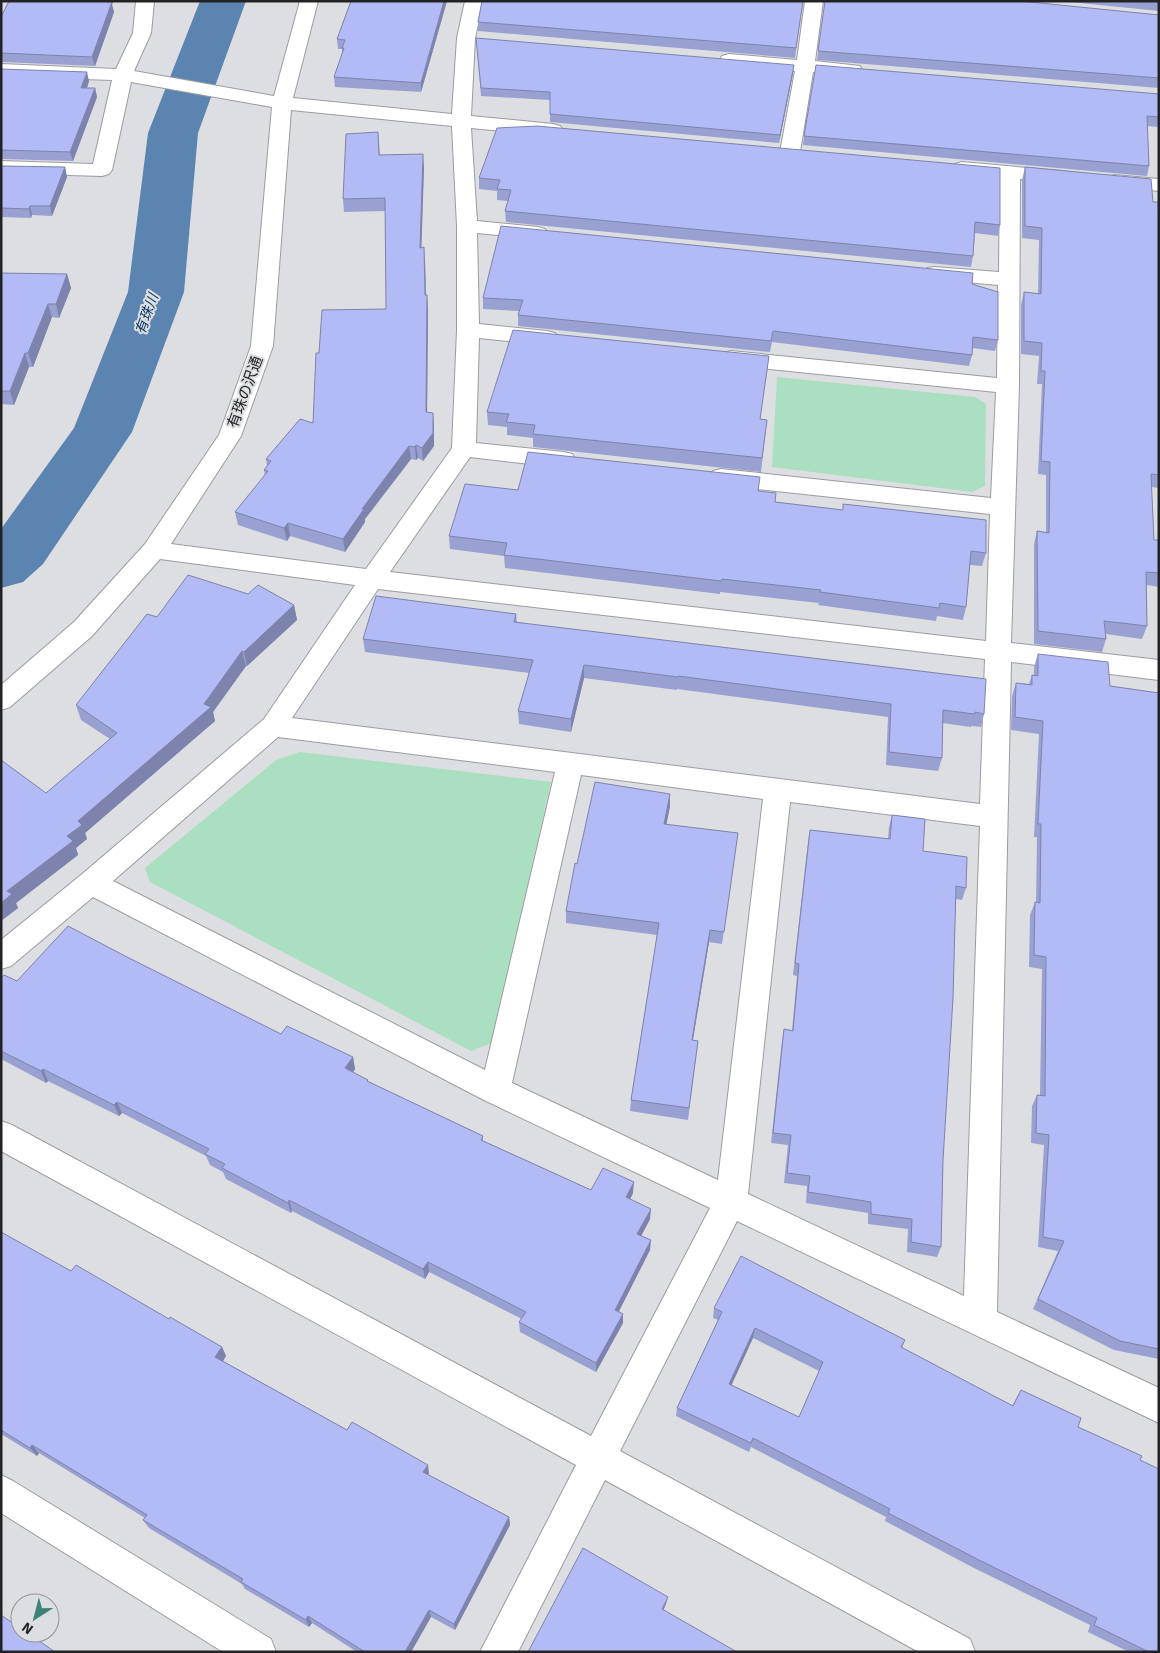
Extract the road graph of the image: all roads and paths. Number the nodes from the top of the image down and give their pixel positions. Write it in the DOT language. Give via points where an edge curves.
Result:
graph roads {
  1 [pos="145,1"];
  2 [pos="309,1"];
  3 [pos="474,1"];
  4 [pos="814,1"];
  5 [pos="708,58"];
  6 [pos="806,66"];
  7 [pos="1,70"];
  8 [pos="874,72"];
  9 [pos="123,75"];
  10 [pos="282,103"];
  11 [pos="461,122"];
  12 [pos="567,132"];
  13 [pos="771,150"];
  14 [pos="943,166"];
  15 [pos="1,167"];
  16 [pos="1010,173"];
  17 [pos="1080,178"];
  18 [pos="1099,180"];
  19 [pos="1159,185"];
  20 [pos="467,226"];
  21 [pos="556,235"];
  22 [pos="911,270"];
  23 [pos="1010,280"];
  24 [pos="468,330"];
  25 [pos="566,340"];
  26 [pos="714,356"];
  27 [pos="1008,386"];
  28 [pos="464,449"];
  29 [pos="581,462"];
  30 [pos="699,475"];
  31 [pos="1002,507"];
  32 [pos="154,550"];
  33 [pos="372,579"];
  34 [pos="1000,652"];
  35 [pos="1159,670"];
  36 [pos="1,700"];
  37 [pos="273,726"];
  38 [pos="570,764"];
  39 [pos="778,788"];
  40 [pos="994,817"];
  41 [pos="91,884"];
  42 [pos="1,957"];
  43 [pos="495,1090"];
  44 [pos="1,1135"];
  45 [pos="732,1201"];
  46 [pos="980,1322"];
  47 [pos="1159,1406"];
  48 [pos="598,1459"];
  49 [pos="1,1493"];
  50 [pos="258,1652"];
  51 [pos="498,1652"];
  52 [pos="957,1652"];
  1 -- 9 [label="street" via="142,33"];
  2 -- 10 [label="street, 有珠の沢通"];
  3 -- 11 [label="street" via="476,39"];
  4 -- 6 [label="street"];
  5 -- 6 [label="street"];
  6 -- 8 [label="street"];
  6 -- 13 [label="street" via="800,153"];
  7 -- 9 [label="street"];
  9 -- 10 [label="street"];
  9 -- 15 [label="street" via="102,170"];
  10 -- 11 [label="street"];
  10 -- 32 [label="street, 有珠の沢通" via="262,346 230,436"];
  11 -- 12 [label="street"];
  11 -- 20 [label="street"];
  14 -- 16 [label="street"];
  16 -- 17 [label="street"];
  16 -- 23 [label="street"];
  18 -- 19 [label="street"];
  20 -- 21 [label="street"];
  20 -- 24 [label="street"];
  22 -- 23 [label="street"];
  23 -- 27 [label="street"];
  24 -- 25 [label="street"];
  24 -- 28 [label="street"];
  26 -- 27 [label="street"];
  27 -- 31 [label="street"];
  28 -- 29 [label="street"];
  28 -- 33 [label="street"];
  30 -- 31 [label="street"];
  31 -- 34 [label="street"];
  32 -- 33 [label="street"];
  32 -- 36 [label="street, 有珠の沢通" via="83,629"];
  33 -- 34 [label="street"];
  33 -- 37 [label="street"];
  34 -- 35 [label="street"];
  34 -- 40 [label="street"];
  37 -- 38 [label="street"];
  37 -- 41 [label="street"];
  38 -- 39 [label="street"];
  38 -- 43 [label="street"];
  39 -- 40 [label="street"];
  39 -- 45 [label="street"];
  40 -- 46 [label="street"];
  41 -- 42 [label="street"];
  41 -- 43 [label="street"];
  43 -- 45 [label="street"];
  44 -- 48 [label="street"];
  45 -- 46 [label="street"];
  45 -- 48 [label="street"];
  46 -- 47 [label="street"];
  48 -- 51 [label="street"];
  48 -- 52 [label="street"];
  49 -- 50 [label="street"];
}
